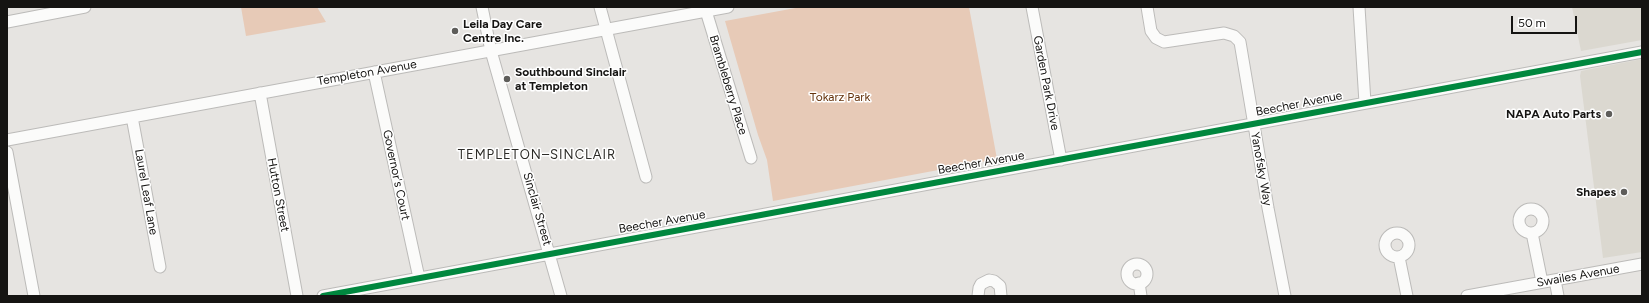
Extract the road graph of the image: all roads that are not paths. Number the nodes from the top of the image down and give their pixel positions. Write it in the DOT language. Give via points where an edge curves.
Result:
graph roads {
  1 [pos="85,7"];
  2 [pos="482,7"];
  3 [pos="600,7"];
  4 [pos="728,7"];
  5 [pos="1032,7"];
  6 [pos="1147,7"];
  7 [pos="1359,7"];
  8 [pos="706,11"];
  9 [pos="7,22"];
  10 [pos="605,30"];
  11 [pos="491,51"];
  12 [pos="1642,52"];
  13 [pos="374,72"];
  14 [pos="260,93"];
  15 [pos="1365,103"];
  16 [pos="132,117"];
  17 [pos="1253,124"];
  18 [pos="7,140"];
  19 [pos="7,152"];
  20 [pos="751,158"];
  21 [pos="1061,160"];
  22 [pos="646,177"];
  23 [pos="1532,232"];
  24 [pos="550,254"];
  25 [pos="1399,257"];
  26 [pos="1642,264"];
  27 [pos="160,267"];
  28 [pos="419,278"];
  29 [pos="1555,280"];
  30 [pos="1542,282"];
  31 [pos="1140,283"];
  32 [pos="34,296"];
  33 [pos="297,296"];
  34 [pos="324,296"];
  35 [pos="561,296"];
  36 [pos="978,296"];
  37 [pos="1001,296"];
  38 [pos="1142,296"];
  39 [pos="1285,296"];
  40 [pos="1407,296"];
  41 [pos="1467,296"];
  42 [pos="1558,296"];
  1 -- 9 [label="street"];
  2 -- 11 [label="street, Sinclair Street"];
  3 -- 10 [label="street"];
  4 -- 8 [label="street, Templeton Avenue"];
  5 -- 21 [label="street, Garden Park Drive"];
  6 -- 17 [label="street, Yanofsky Way" via="1151,31 1156,38 1164,42 1224,33 1234,36 1240,42"];
  7 -- 15 [label="street"];
  8 -- 10 [label="street, Templeton Avenue"];
  8 -- 20 [label="street, Brambleberry Place"];
  10 -- 11 [label="street, Templeton Avenue"];
  10 -- 22 [label="street"];
  11 -- 13 [label="street, Templeton Avenue"];
  11 -- 24 [label="street, Sinclair Street"];
  12 -- 15 [label="street, Beecher Avenue"];
  13 -- 14 [label="street, Templeton Avenue"];
  13 -- 28 [label="street, Governor's Court"];
  14 -- 16 [label="street, Templeton Avenue"];
  14 -- 33 [label="street, Hutton Street"];
  15 -- 17 [label="street, Beecher Avenue"];
  16 -- 18 [label="street, Templeton Avenue"];
  16 -- 27 [label="street, Laurel Leaf Lane"];
  17 -- 21 [label="street, Beecher Avenue"];
  17 -- 39 [label="street, Yanofsky Way"];
  19 -- 32 [label="street"];
  21 -- 24 [label="street, Beecher Avenue"];
  23 -- 30 [label="street"];
  24 -- 28 [label="street, Beecher Avenue"];
  24 -- 35 [label="street, Sinclair Street"];
  25 -- 40 [label="street"];
  26 -- 29 [label="street, Swailes Avenue"];
  28 -- 34 [label="street, Beecher Avenue"];
  29 -- 30 [label="street, Swailes Avenue"];
  29 -- 42 [label="street"];
  30 -- 41 [label="street, Swailes Avenue"];
  31 -- 38 [label="street"];
  36 -- 37 [label="street" via="981,284 989,280 1000,286"];
}
